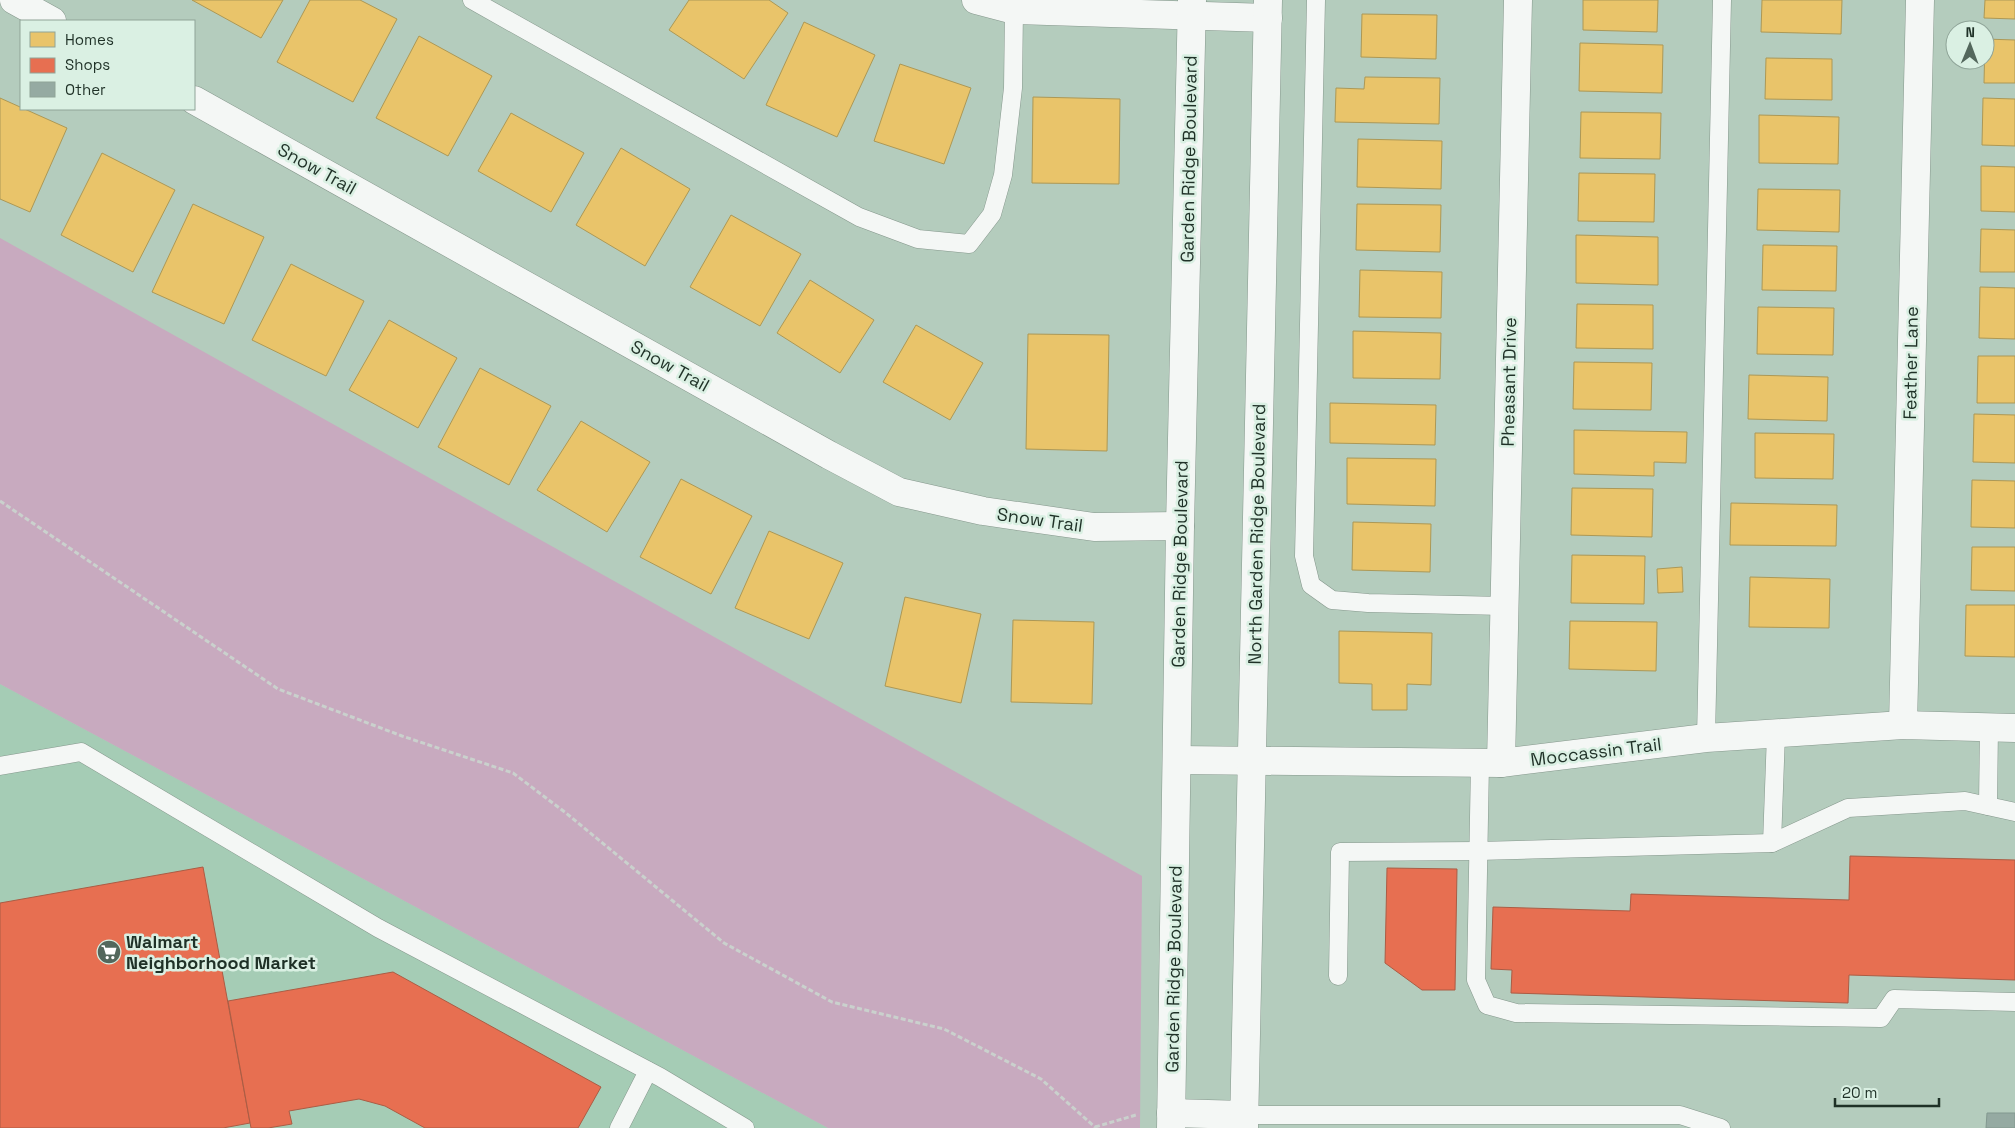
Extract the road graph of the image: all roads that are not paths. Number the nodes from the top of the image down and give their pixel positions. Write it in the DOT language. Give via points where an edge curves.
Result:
graph roads {
  1 [pos="14,0"];
  2 [pos="472,0"];
  3 [pos="976,0"];
  4 [pos="1316,0"];
  5 [pos="1518,0"];
  6 [pos="1722,0"];
  7 [pos="1920,0"];
  8 [pos="1192,8"];
  9 [pos="1268,9"];
  10 [pos="1014,10"];
  11 [pos="50,20"];
  12 [pos="195,101"];
  13 [pos="1180,526"];
  14 [pos="1504,606"];
  15 [pos="1903,725"];
  16 [pos="2002,728"];
  17 [pos="1776,734"];
  18 [pos="1706,738"];
  19 [pos="1252,759"];
  20 [pos="1177,760"];
  21 [pos="1491,763"];
  22 [pos="0,766"];
  23 [pos="1988,806"];
  24 [pos="2015,812"];
  25 [pos="1772,843"];
  26 [pos="1478,851"];
  27 [pos="1338,976"];
  28 [pos="2015,1002"];
  29 [pos="648,1071"];
  30 [pos="1171,1121"];
  31 [pos="1244,1122"];
  32 [pos="619,1128"];
  33 [pos="745,1128"];
  34 [pos="1721,1128"];
  1 -- 11 [label="street"];
  2 -- 10 [label="lane" via="859,217 918,239 969,244 992,214 1003,175 1013,88"];
  3 -- 10 [label="street"];
  4 -- 14 [label="lane" via="1304,556 1311,584 1332,600"];
  5 -- 14 [label="street, Pheasant Drive"];
  6 -- 18 [label="lane"];
  7 -- 15 [label="street, Feather Lane"];
  8 -- 9 [label="street"];
  8 -- 10 [label="street"];
  8 -- 13 [label="street, Garden Ridge Boulevard"];
  9 -- 19 [label="street, North Garden Ridge Boulevard"];
  12 -- 13 [label="street, Snow Trail" via="899,492 983,511 1094,527"];
  13 -- 20 [label="street, Garden Ridge Boulevard"];
  14 -- 21 [label="street, Pheasant Drive"];
  15 -- 16 [label="street, Moccassin Trail"];
  15 -- 17 [label="street, Moccassin Trail"];
  16 -- 23 [label="lane"];
  17 -- 18 [label="street, Moccassin Trail"];
  17 -- 25 [label="lane"];
  18 -- 21 [label="street, Moccassin Trail"];
  19 -- 20 [label="street, Moccassin Trail"];
  19 -- 21 [label="street, Moccassin Trail"];
  19 -- 31 [label="street, North Garden Ridge Boulevard"];
  20 -- 30 [label="street, Garden Ridge Boulevard"];
  21 -- 26 [label="lane"];
  22 -- 29 [label="lane" via="81,752 378,928"];
  23 -- 24 [label="lane"];
  23 -- 25 [label="lane" via="1965,801 1848,808"];
  25 -- 26 [label="lane"];
  26 -- 27 [label="lane" via="1340,852"];
  26 -- 28 [label="lane" via="1476,980 1487,1006 1516,1014 1881,1018 1894,999"];
  29 -- 32 [label="lane"];
  29 -- 33 [label="lane"];
  30 -- 31 [label="street"];
  31 -- 34 [label="lane" via="1680,1115"];
}
